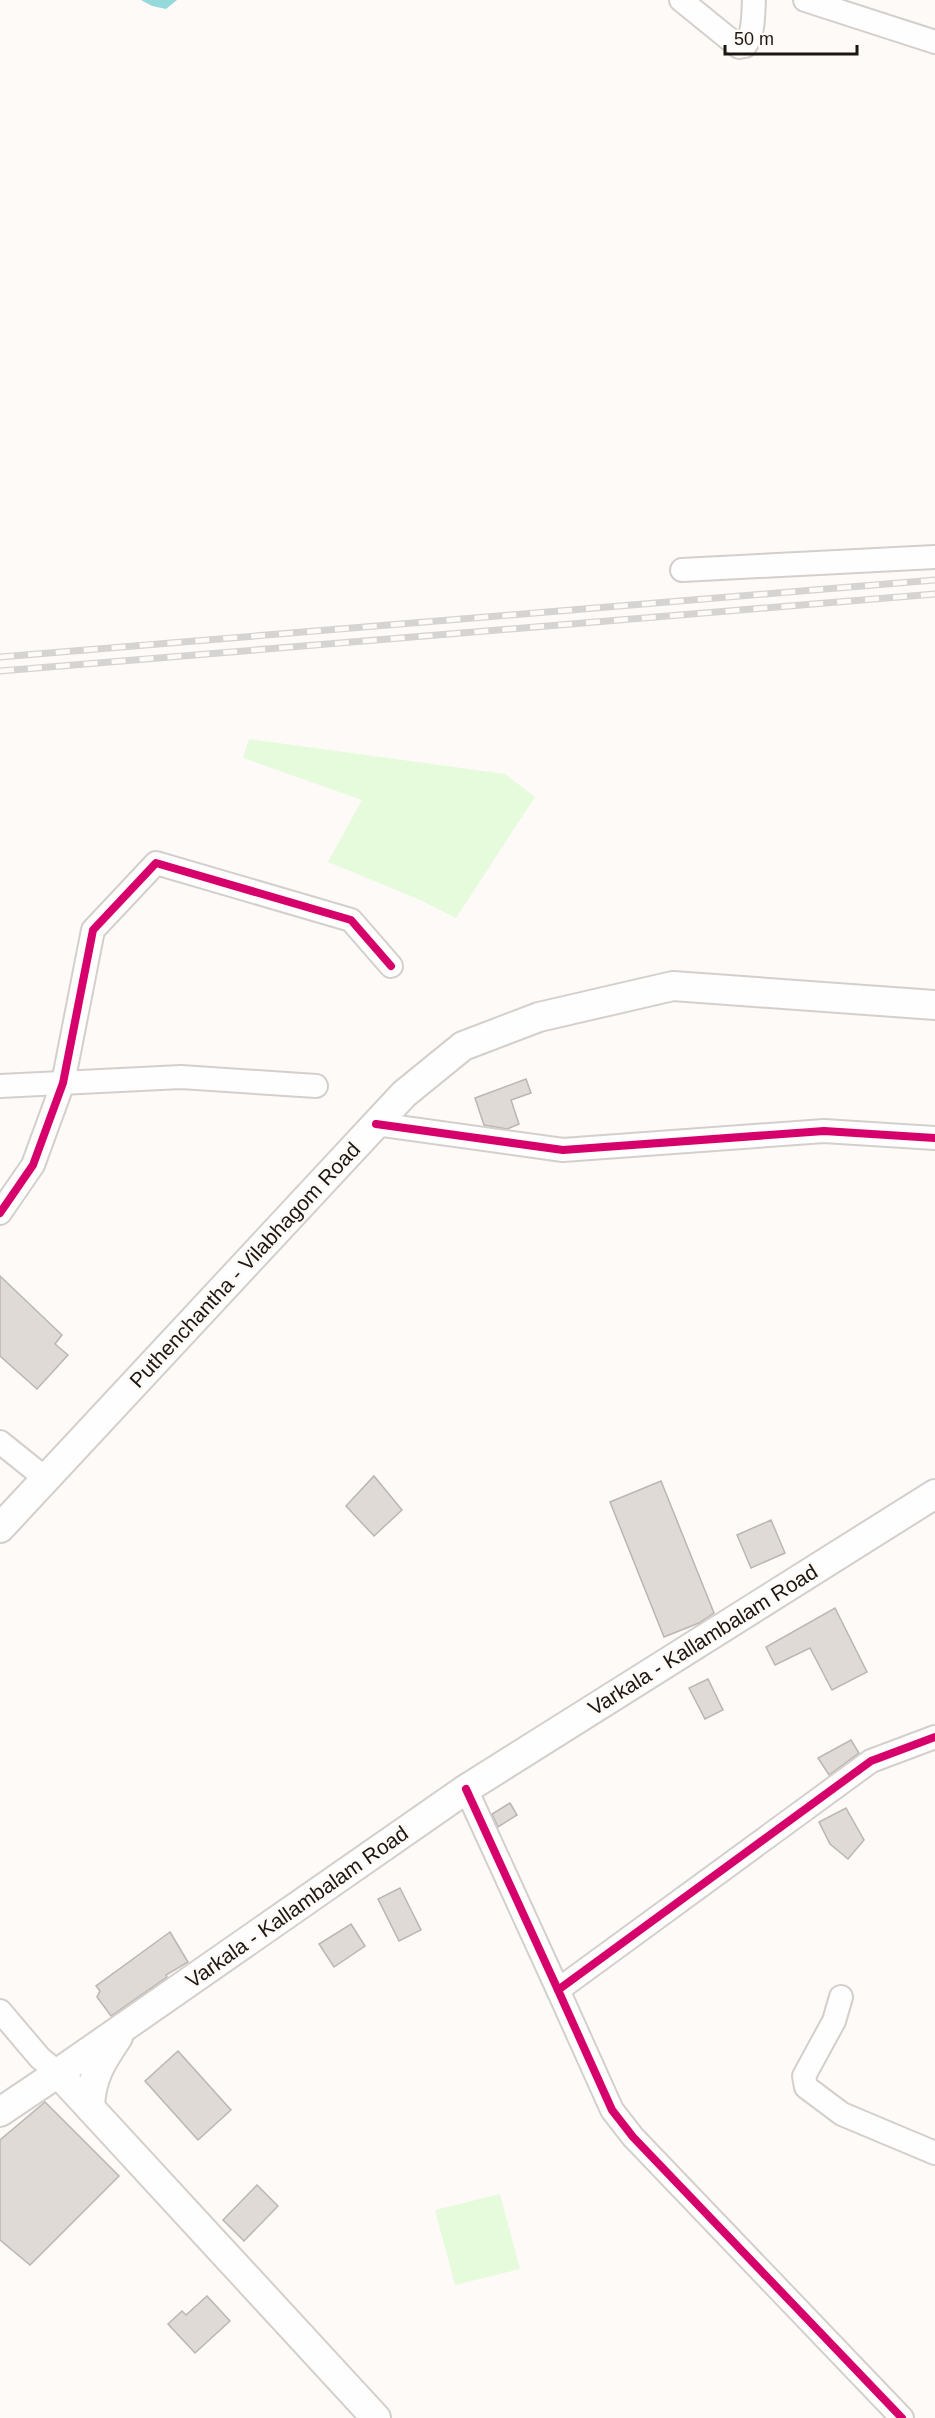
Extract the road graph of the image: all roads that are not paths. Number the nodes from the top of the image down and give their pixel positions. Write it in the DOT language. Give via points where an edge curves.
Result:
graph roads {
  1 [pos="681,0"];
  2 [pos="754,0"];
  3 [pos="805,0"];
  4 [pos="935,42"];
  5 [pos="935,557"];
  6 [pos="682,570"];
  7 [pos="391,966"];
  8 [pos="935,1005"];
  9 [pos="63,1083"];
  10 [pos="0,1086"];
  11 [pos="316,1086"];
  12 [pos="376,1124"];
  13 [pos="935,1138"];
  14 [pos="0,1213"];
  15 [pos="0,1442"];
  16 [pos="46,1479"];
  17 [pos="935,1494"];
  18 [pos="0,1528"];
  19 [pos="935,1737"];
  20 [pos="466,1789"];
  21 [pos="558,1990"];
  22 [pos="841,1997"];
  23 [pos="0,2012"];
  24 [pos="124,2027"];
  25 [pos="58,2073"];
  26 [pos="90,2107"];
  27 [pos="0,2112"];
  28 [pos="935,2153"];
  29 [pos="376,2418"];
  30 [pos="902,2418"];
  1 -- 2 [label="street" via="739,47 745,46 752,30"];
  3 -- 4 [label="street"];
  5 -- 6 [label="street"];
  7 -- 9 [label="street" via="351,920 156,863 93,930"];
  8 -- 12 [label="main road, Puthenchantha - Vilabhagom Road" via="673,986 539,1017 463,1046 404,1094"];
  9 -- 10 [label="street"];
  9 -- 11 [label="street" via="182,1077"];
  9 -- 14 [label="street" via="33,1165"];
  12 -- 13 [label="street" via="563,1150 824,1131"];
  12 -- 16 [label="main road, Puthenchantha - Vilabhagom Road"];
  15 -- 16 [label="street"];
  16 -- 18 [label="main road, Puthenchantha - Vilabhagom Road"];
  17 -- 20 [label="main road, Varkala - Kallambalam Road"];
  19 -- 21 [label="street" via="871,1761"];
  20 -- 21 [label="street"];
  20 -- 24 [label="main road, Varkala - Kallambalam Road"];
  21 -- 30 [label="street" via="612,2110 633,2138"];
  22 -- 28 [label="street" via="828,2036 804,2076 806,2087 842,2114"];
  23 -- 25 [label="street"];
  24 -- 25 [label="main road, Varkala - Kallambalam Road"];
  24 -- 26 [label="main road" via="100,2064 91,2087"];
  25 -- 26 [label="main road"];
  25 -- 27 [label="main road, Varkala - Kallambalam Road"];
  26 -- 29 [label="main road"];
}
